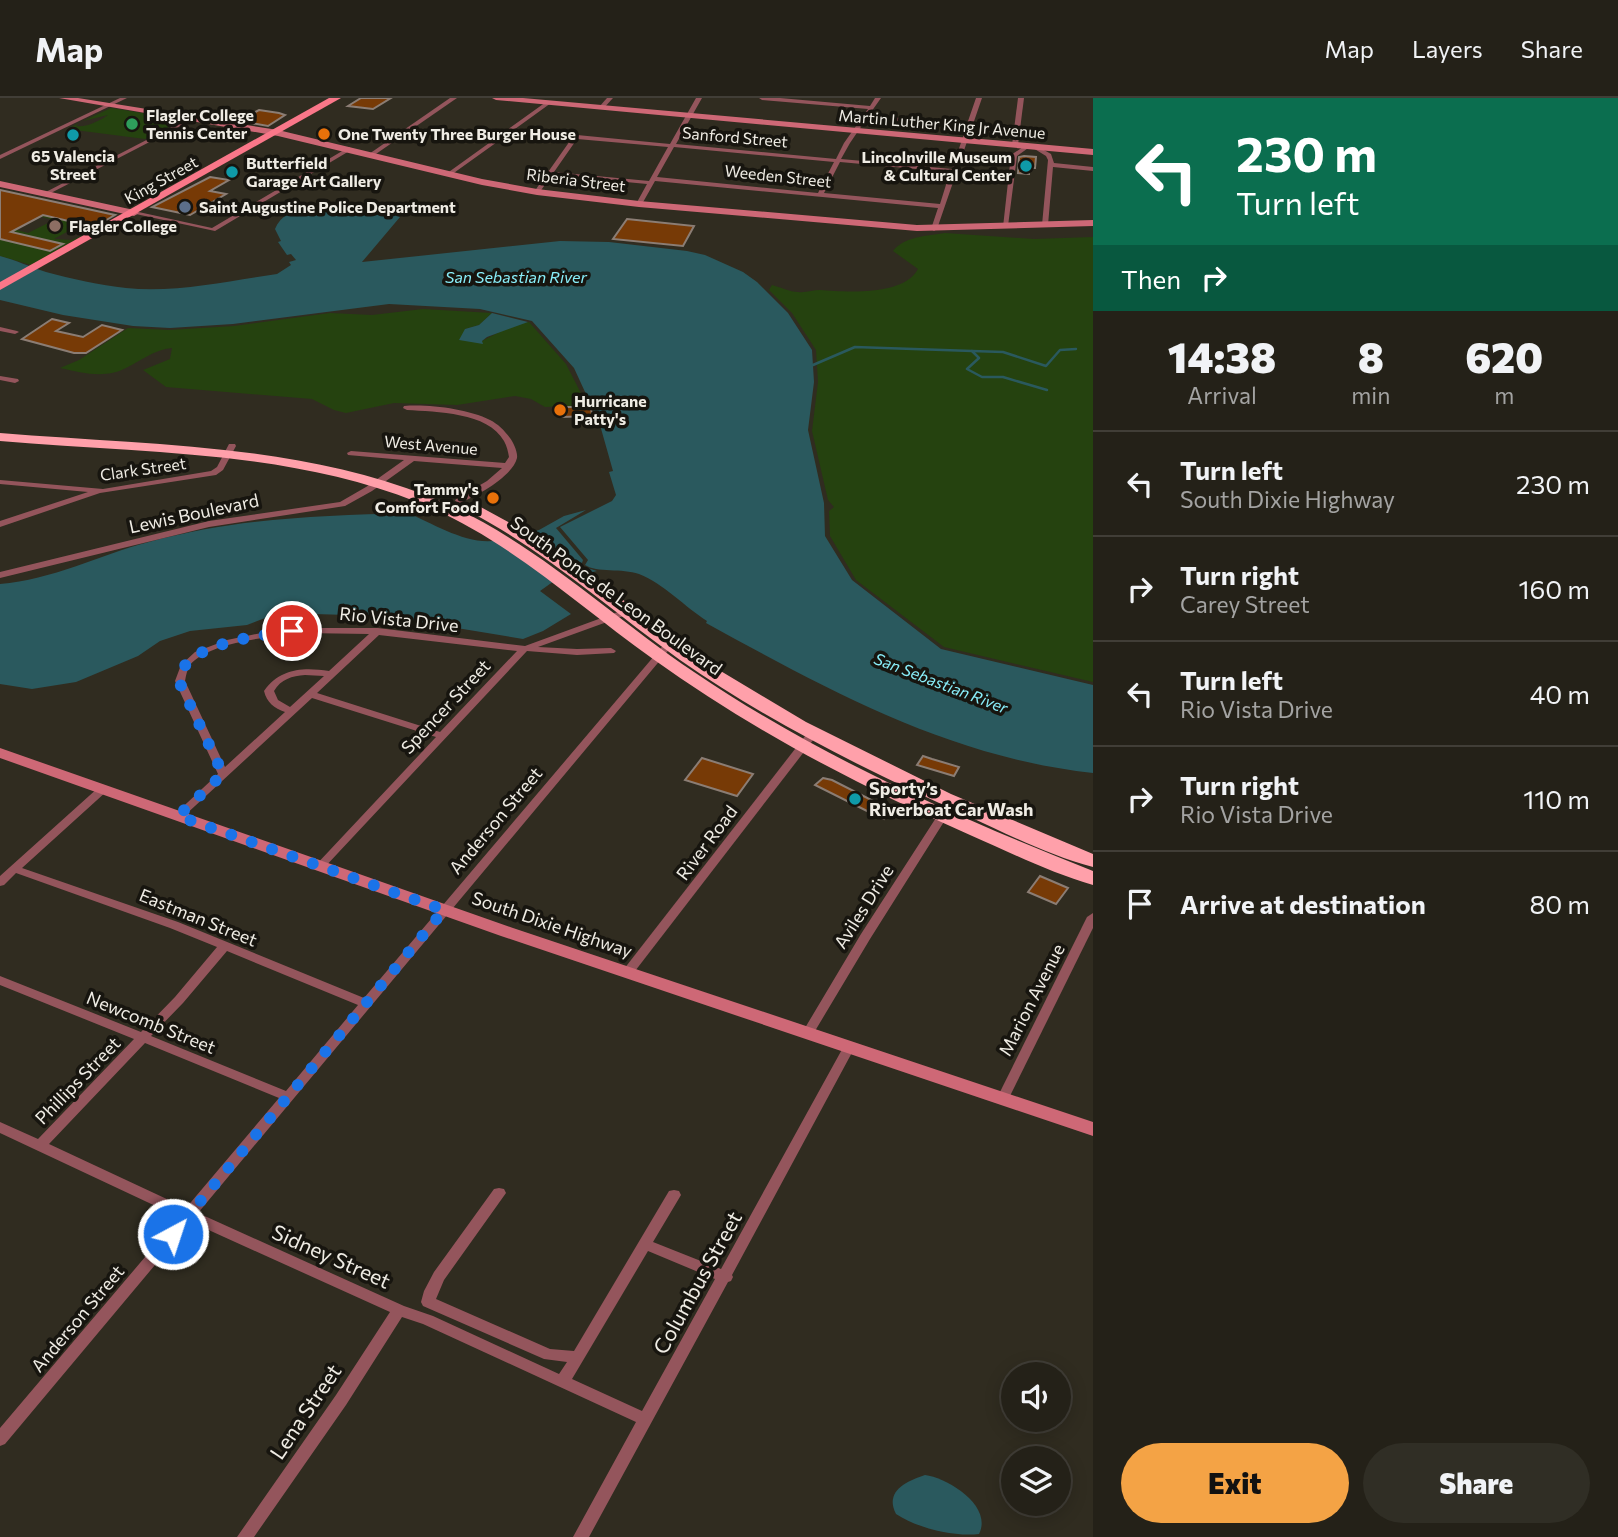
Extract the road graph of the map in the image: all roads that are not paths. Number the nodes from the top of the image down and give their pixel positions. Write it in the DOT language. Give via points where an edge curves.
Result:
graph roads {
  1 [pos="63,98"];
  2 [pos="124,98"];
  3 [pos="337,98"];
  4 [pos="454,98"];
  5 [pos="496,98"];
  6 [pos="610,98"];
  7 [pos="699,98"];
  8 [pos="762,98"];
  9 [pos="878,98"];
  10 [pos="979,98"];
  11 [pos="1021,98"];
  12 [pos="512,99"];
  13 [pos="548,103"];
  14 [pos="108,105"];
  15 [pos="601,108"];
  16 [pos="872,108"];
  17 [pos="689,116"];
  18 [pos="866,116"];
  19 [pos="191,118"];
  20 [pos="967,126"];
  21 [pos="513,131"];
  22 [pos="855,131"];
  23 [pos="278,132"];
  24 [pos="576,136"];
  25 [pos="963,140"];
  26 [pos="673,145"];
  27 [pos="1015,145"];
  28 [pos="1032,147"];
  29 [pos="349,149"];
  30 [pos="1093,152"];
  31 [pos="371,155"];
  32 [pos="0,157"];
  33 [pos="838,160"];
  34 [pos="1051,165"];
  35 [pos="1093,169"];
  36 [pos="954,171"];
  37 [pos="551,173"];
  38 [pos="449,174"];
  39 [pos="654,181"];
  40 [pos="0,184"];
  41 [pos="537,192"];
  42 [pos="45,194"];
  43 [pos="820,194"];
  44 [pos="639,204"];
  45 [pos="941,205"];
  46 [pos="134,213"];
  47 [pos="1093,223"];
  48 [pos="1045,225"];
  49 [pos="1005,226"];
  50 [pos="934,229"];
  51 [pos="0,287"];
  52 [pos="0,329"];
  53 [pos="15,332"];
  54 [pos="0,377"];
  55 [pos="15,381"];
  56 [pos="407,408"];
  57 [pos="0,428"];
  58 [pos="0,438"];
  59 [pos="229,450"];
  60 [pos="351,453"];
  61 [pos="412,458"];
  62 [pos="509,466"];
  63 [pos="383,480"];
  64 [pos="0,482"];
  65 [pos="103,491"];
  66 [pos="459,501"];
  67 [pos="0,524"];
  68 [pos="0,575"];
  69 [pos="626,612"];
  70 [pos="608,619"];
  71 [pos="378,631"];
  72 [pos="524,649"];
  73 [pos="663,650"];
  74 [pos="611,651"];
  75 [pos="332,674"];
  76 [pos="310,694"];
  77 [pos="292,711"];
  78 [pos="442,736"];
  79 [pos="808,739"];
  80 [pos="0,753"];
  81 [pos="223,774"];
  82 [pos="103,789"];
  83 [pos="947,809"];
  84 [pos="178,816"];
  85 [pos="1093,861"];
  86 [pos="319,867"];
  87 [pos="15,869"];
  88 [pos="1093,878"];
  89 [pos="0,882"];
  90 [pos="444,910"];
  91 [pos="1093,917"];
  92 [pos="224,947"];
  93 [pos="628,972"];
  94 [pos="0,980"];
  95 [pos="367,1004"];
  96 [pos="808,1033"];
  97 [pos="142,1039"];
  98 [pos="849,1047"];
  99 [pos="289,1097"];
  100 [pos="1003,1098"];
  101 [pos="0,1127"];
  102 [pos="1093,1129"];
  103 [pos="40,1145"];
  104 [pos="499,1193"];
  105 [pos="674,1195"];
  106 [pos="189,1214"];
  107 [pos="645,1244"];
  108 [pos="726,1276"];
  109 [pos="399,1310"];
  110 [pos="578,1357"];
  111 [pos="562,1382"];
  112 [pos="646,1420"];
  113 [pos="0,1439"];
  114 [pos="245,1537"];
  115 [pos="582,1537"];
  1 -- 14 [label="street, Riberia Street"];
  2 -- 14 [label="street"];
  3 -- 23 [label="main road, King Street"];
  4 -- 31 [label="street"];
  5 -- 12 [label="street, Martin Luther King Jr Avenue"];
  6 -- 15 [label="street"];
  7 -- 17 [label="street"];
  8 -- 16 [label="street"];
  9 -- 16 [label="street"];
  10 -- 20 [label="street"];
  11 -- 27 [label="street"];
  12 -- 13 [label="street, Martin Luther King Jr Avenue"];
  13 -- 15 [label="street, Martin Luther King Jr Avenue"];
  13 -- 21 [label="street"];
  14 -- 19 [label="street, Riberia Street"];
  14 -- 32 [label="street"];
  15 -- 17 [label="street, Martin Luther King Jr Avenue"];
  16 -- 18 [label="street"];
  17 -- 22 [label="street, Martin Luther King Jr Avenue"];
  17 -- 26 [label="street"];
  18 -- 20 [label="street"];
  18 -- 22 [label="street"];
  19 -- 23 [label="street, Riberia Street"];
  19 -- 42 [label="street"];
  20 -- 25 [label="street"];
  21 -- 24 [label="street, Sanford Street"];
  21 -- 38 [label="street"];
  22 -- 25 [label="street, Martin Luther King Jr Avenue"];
  22 -- 33 [label="street"];
  23 -- 29 [label="street, Riberia Street"];
  23 -- 46 [label="main road, King Street"];
  24 -- 26 [label="street, Sanford Street"];
  24 -- 37 [label="street"];
  25 -- 27 [label="street, Martin Luther King Jr Avenue"];
  25 -- 36 [label="street"];
  26 -- 33 [label="street, Sanford Street"];
  26 -- 39 [label="street"];
  27 -- 28 [label="street, Martin Luther King Jr Avenue"];
  28 -- 30 [label="street, Martin Luther King Jr Avenue"];
  28 -- 34 [label="street" via="1049,155"];
  28 -- 49 [label="street" via="1014,155"];
  29 -- 31 [label="street, Riberia Street"];
  29 -- 46 [label="street" via="213,230"];
  31 -- 38 [label="street, Riberia Street"];
  33 -- 36 [label="street, Sanford Street"];
  33 -- 43 [label="street"];
  34 -- 35 [label="street"];
  34 -- 48 [label="street"];
  36 -- 45 [label="street"];
  37 -- 39 [label="street, Weeden Street"];
  37 -- 41 [label="street"];
  38 -- 41 [label="street, Riberia Street"];
  39 -- 43 [label="street, Weeden Street"];
  39 -- 44 [label="street"];
  40 -- 42 [label="street"];
  41 -- 44 [label="street, Riberia Street"];
  42 -- 46 [label="street"];
  43 -- 45 [label="street, Weeden Street"];
  44 -- 50 [label="street, Riberia Street"];
  45 -- 50 [label="street"];
  46 -- 51 [label="main road, King Street"];
  47 -- 48 [label="street, Riberia Street"];
  48 -- 49 [label="street, Riberia Street"];
  49 -- 50 [label="street, Riberia Street"];
  52 -- 53 [label="street"];
  54 -- 55 [label="street"];
  56 -- 62 [label="street" via="461,413 496,425 513,450"];
  57 -- 59 [label="highway, South Ponce de Leon Boulevard"];
  58 -- 59 [label="highway, South Ponce de Leon Boulevard"];
  59 -- 63 [label="highway, South Ponce de Leon Boulevard"];
  59 -- 65 [label="street, Clark Street" via="213,473"];
  60 -- 61 [label="street, West Avenue"];
  61 -- 62 [label="street, West Avenue"];
  61 -- 63 [label="street, Lewis Boulevard"];
  62 -- 66 [label="street" via="497,480"];
  63 -- 66 [label="highway, South Ponce de Leon Boulevard"];
  63 -- 68 [label="street, Lewis Boulevard" via="342,504 209,524"];
  63 -- 70 [label="highway, South Ponce de Leon Boulevard" via="486,528"];
  64 -- 65 [label="street, Clark Street"];
  65 -- 67 [label="street"];
  66 -- 69 [label="highway, South Ponce de Leon Boulevard" via="520,533"];
  69 -- 70 [label="street, Spencer Street"];
  69 -- 73 [label="highway, South Ponce de Leon Boulevard"];
  70 -- 72 [label="street, Spencer Street"];
  70 -- 73 [label="highway, South Ponce de Leon Boulevard"];
  71 -- 72 [label="street, Rio Vista Drive"];
  71 -- 75 [label="street"];
  71 -- 81 [label="street, Rio Vista Drive" via="301,629 212,647 190,660 180,681"];
  72 -- 74 [label="street, Rio Vista Drive"];
  72 -- 78 [label="street, Spencer Street"];
  73 -- 79 [label="highway, South Ponce de Leon Boulevard" via="744,693"];
  73 -- 90 [label="street, Anderson Street"];
  75 -- 76 [label="street"];
  75 -- 77 [label="street" via="299,673 272,685 272,700"];
  76 -- 77 [label="street"];
  76 -- 78 [label="street"];
  77 -- 81 [label="street"];
  78 -- 86 [label="street, Spencer Street"];
  79 -- 83 [label="highway, South Ponce de Leon Boulevard"];
  79 -- 93 [label="street, River Road"];
  80 -- 82 [label="street, South Dixie Highway"];
  81 -- 84 [label="street"];
  82 -- 84 [label="street, South Dixie Highway"];
  82 -- 87 [label="street"];
  83 -- 85 [label="highway, South Ponce de Leon Boulevard"];
  83 -- 88 [label="highway, South Ponce de Leon Boulevard"];
  83 -- 96 [label="street, Aviles Drive"];
  84 -- 86 [label="street, South Dixie Highway"];
  86 -- 90 [label="street, South Dixie Highway"];
  87 -- 89 [label="street"];
  87 -- 92 [label="street, Eastman Street"];
  90 -- 93 [label="street, South Dixie Highway"];
  90 -- 95 [label="street, Anderson Street"];
  91 -- 100 [label="street, Marion Avenue"];
  92 -- 95 [label="street, Eastman Street"];
  92 -- 97 [label="street, Phillips Street"];
  93 -- 96 [label="street, South Dixie Highway"];
  94 -- 97 [label="street, Newcomb Street"];
  95 -- 99 [label="street, Anderson Street"];
  96 -- 98 [label="street, South Dixie Highway"];
  97 -- 99 [label="street, Newcomb Street"];
  97 -- 103 [label="street, Phillips Street"];
  98 -- 100 [label="street, South Dixie Highway"];
  98 -- 108 [label="street, Columbus Street"];
  99 -- 106 [label="street, Anderson Street"];
  100 -- 102 [label="street, South Dixie Highway"];
  101 -- 103 [label="street, Sidney Street"];
  103 -- 106 [label="street, Sidney Street"];
  104 -- 110 [label="street" via="439,1276 428,1303 549,1355"];
  105 -- 107 [label="street"];
  106 -- 109 [label="street, Sidney Street"];
  106 -- 113 [label="street, Anderson Street"];
  107 -- 108 [label="street"];
  107 -- 110 [label="street"];
  108 -- 112 [label="street, Columbus Street"];
  109 -- 111 [label="street, Sidney Street"];
  109 -- 114 [label="street, Lena Street"];
  110 -- 111 [label="street"];
  111 -- 112 [label="street, Sidney Street"];
  112 -- 115 [label="street, Columbus Street"];
}
